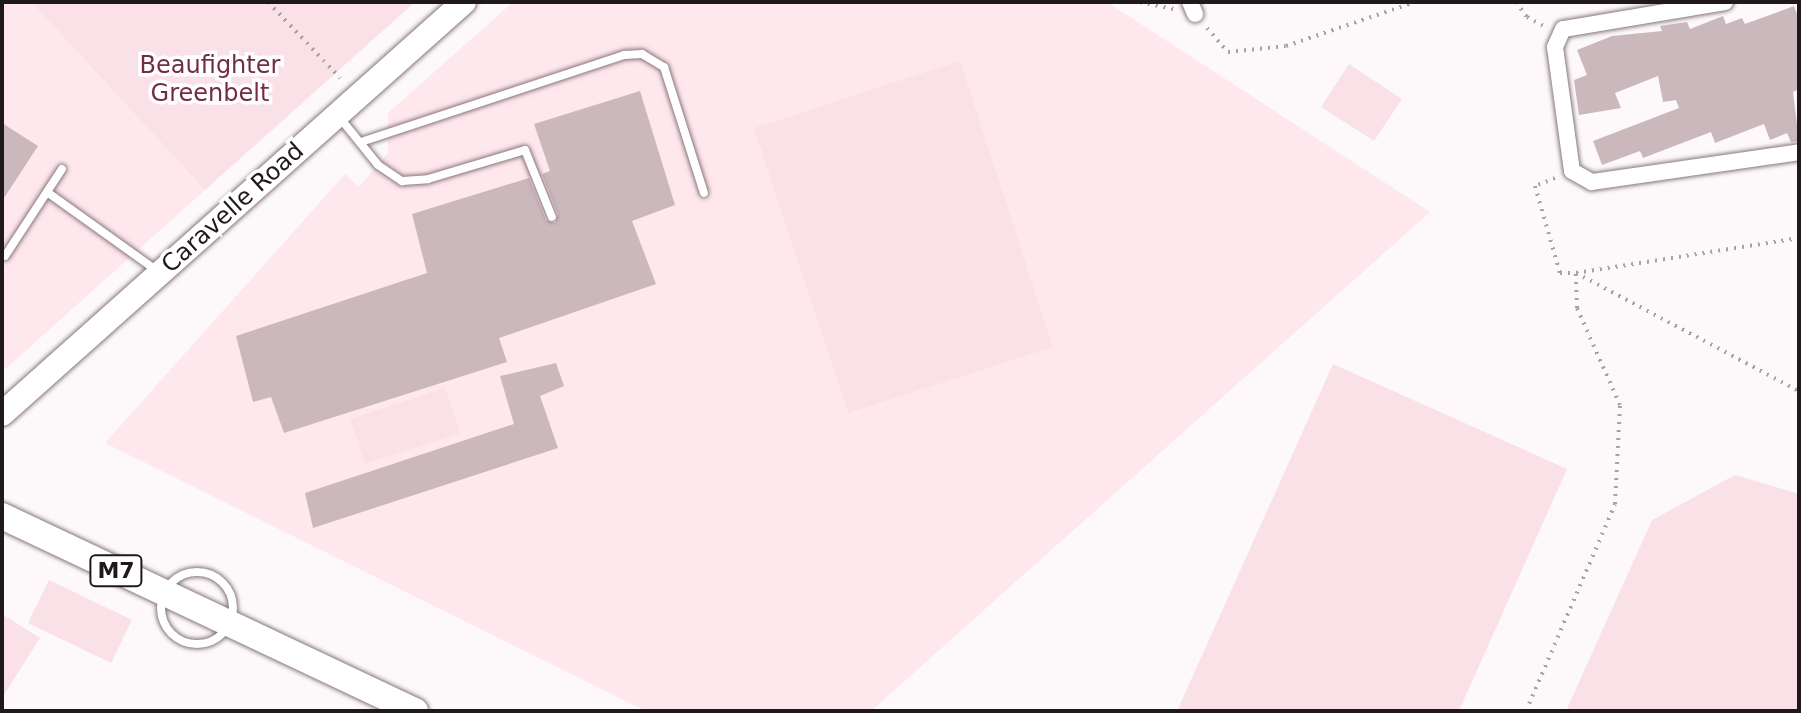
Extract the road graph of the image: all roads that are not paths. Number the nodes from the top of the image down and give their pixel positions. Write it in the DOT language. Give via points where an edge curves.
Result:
graph roads {
  1 [pos="464,2"];
  2 [pos="1725,2"];
  3 [pos="337,115"];
  4 [pos="364,141"];
  5 [pos="1799,152"];
  6 [pos="62,169"];
  7 [pos="47,192"];
  8 [pos="704,193"];
  9 [pos="552,217"];
  10 [pos="5,256"];
  11 [pos="160,274"];
  12 [pos="2,414"];
  13 [pos="2,516"];
  14 [pos="164,593"];
  15 [pos="231,624"];
  16 [pos="415,711"];
  1 -- 3 [label="street, Caravelle Road"];
  2 -- 5 [label="street" via="1575,23 1559,34 1555,47 1572,171 1592,182"];
  3 -- 4 [label="lane"];
  3 -- 11 [label="street, Caravelle Road"];
  4 -- 8 [label="lane" via="624,55 642,54 664,67"];
  4 -- 9 [label="lane" via="378,165 402,181 525,150"];
  6 -- 7 [label="lane"];
  7 -- 10 [label="lane"];
  7 -- 11 [label="lane" via="136,251"];
  11 -- 12 [label="street, Caravelle Road"];
  13 -- 14 [label="main road, M7"];
  14 -- 15 [label="main road, M7"];
  14 -- 15 [label="lane" via="164,624 189,644 220,638"];
  14 -- 15 [label="lane" via="189,572 206,573 231,593"];
  15 -- 16 [label="main road, M7"];
}
